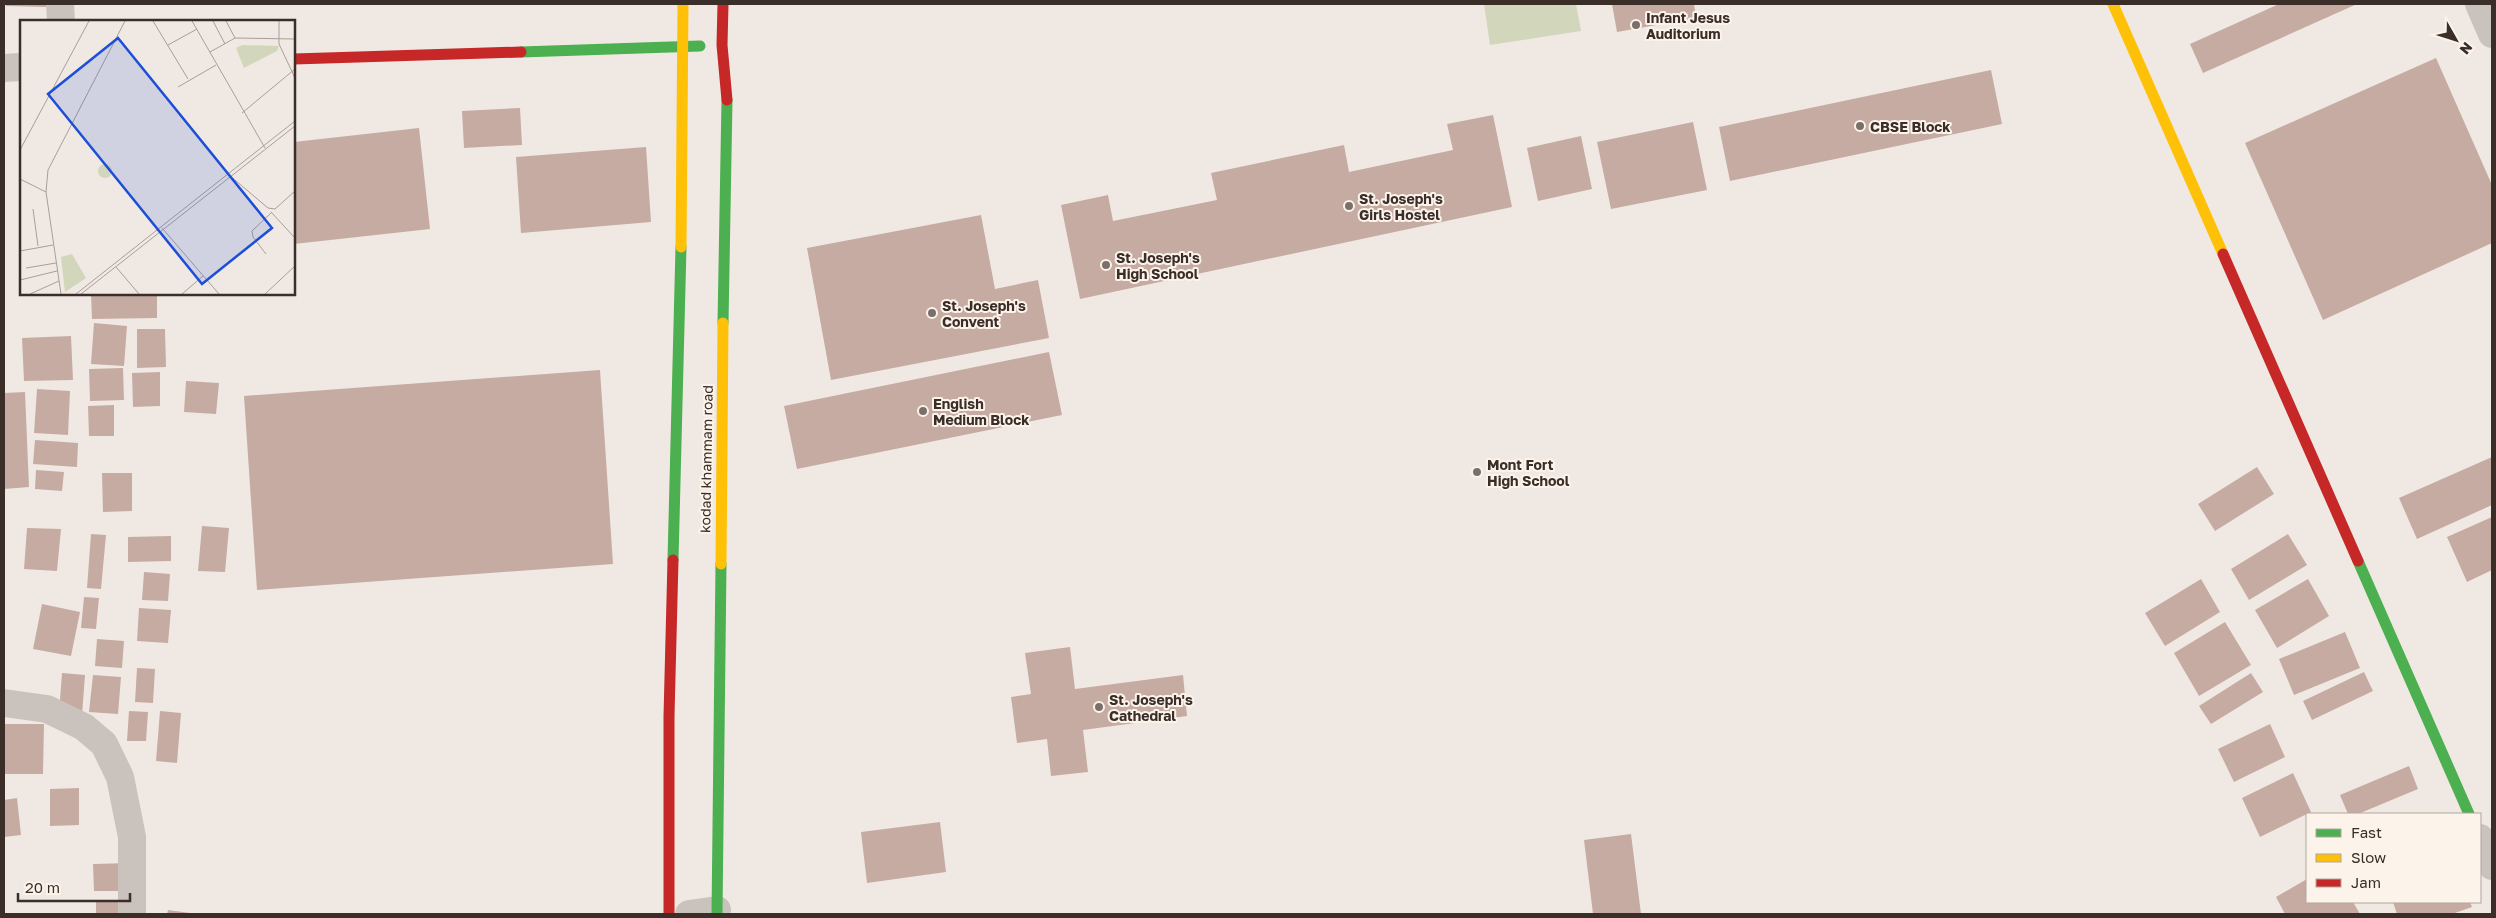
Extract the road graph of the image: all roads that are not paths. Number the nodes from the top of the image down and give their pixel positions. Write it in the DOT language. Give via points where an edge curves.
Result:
graph roads {
  1 [pos="60,4"];
  2 [pos="683,4"];
  3 [pos="723,4"];
  4 [pos="2113,4"];
  5 [pos="2480,4"];
  6 [pos="61,20"];
  7 [pos="2492,34"];
  8 [pos="722,45"];
  9 [pos="682,46"];
  10 [pos="295,59"];
  11 [pos="20,67"];
  12 [pos="4,68"];
  13 [pos="4,703"];
  14 [pos="2469,813"];
  15 [pos="2481,840"];
  16 [pos="2492,866"];
  17 [pos="717,912"];
  18 [pos="132,914"];
  19 [pos="669,914"];
  20 [pos="689,914"];
  1 -- 6 [label="street"];
  2 -- 9 [label="main road"];
  3 -- 8 [label="main road, kodad khammam road"];
  4 -- 14 [label="main road"];
  5 -- 7 [label="street"];
  8 -- 9 [label="main road"];
  8 -- 17 [label="main road, kodad khammam road" via="727,96"];
  9 -- 10 [label="main road"];
  9 -- 19 [label="main road" via="681,265 669,706"];
  11 -- 12 [label="street"];
  13 -- 18 [label="street" via="47,709 84,727 104,744 120,777 132,837"];
  15 -- 16 [label="street"];
  17 -- 20 [label="street"];
}
